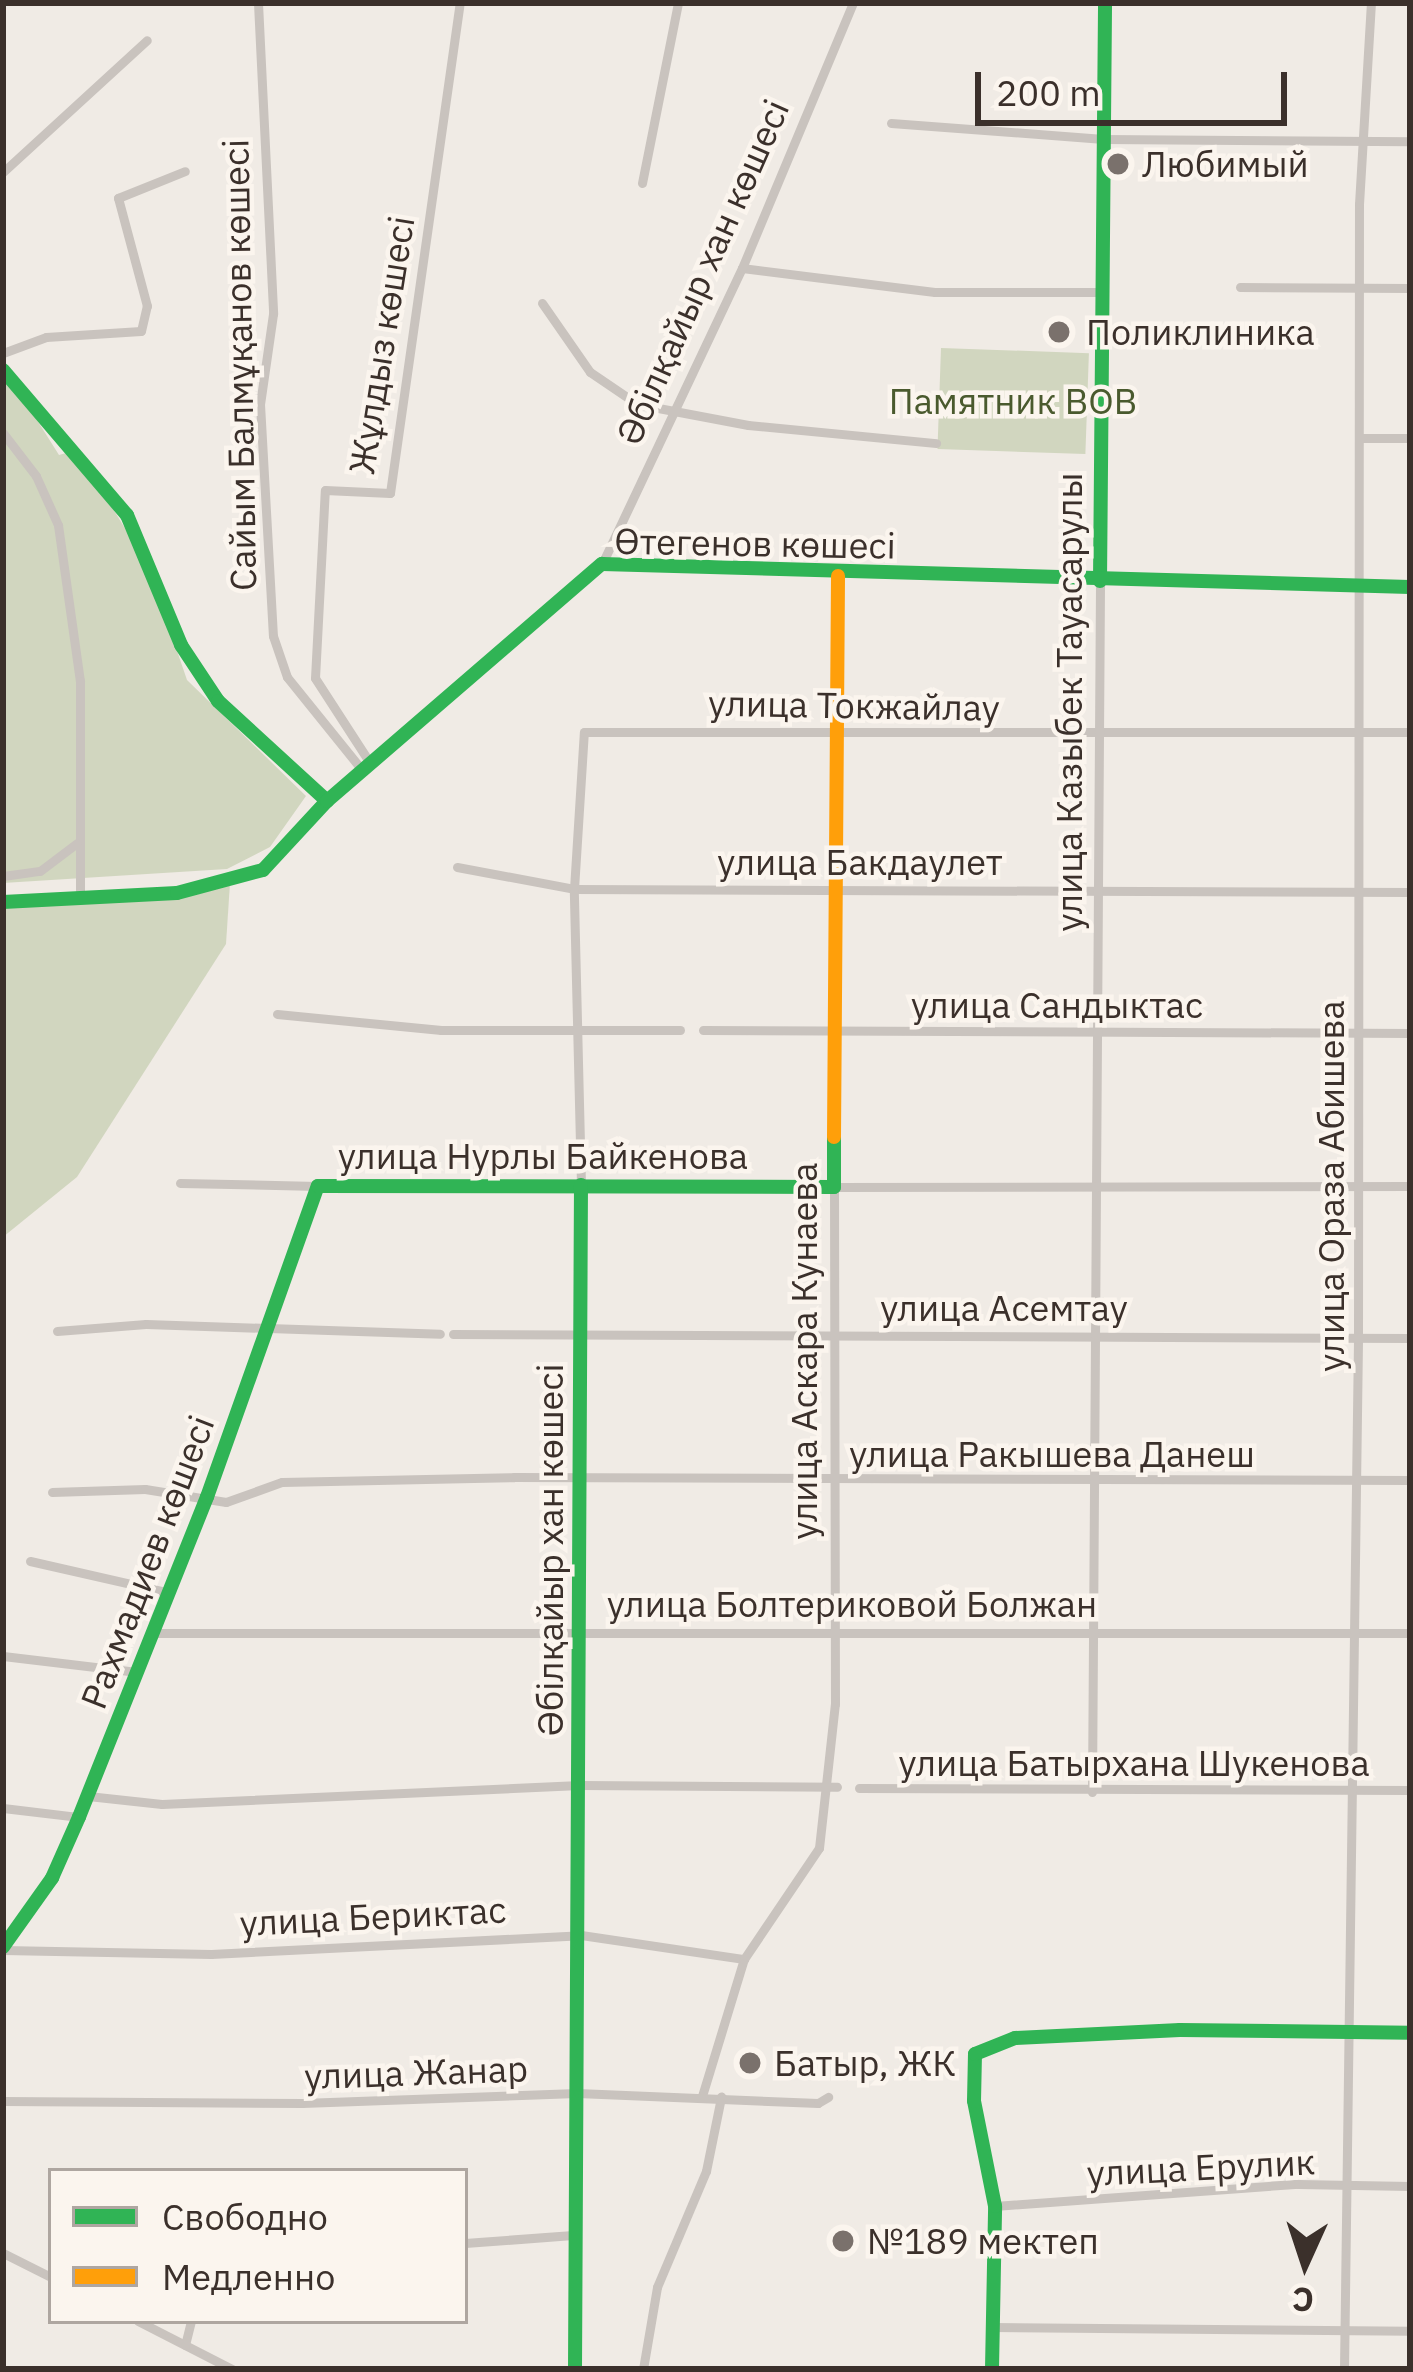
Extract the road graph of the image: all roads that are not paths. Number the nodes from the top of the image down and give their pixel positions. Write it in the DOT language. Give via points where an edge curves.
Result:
graph roads {
  1 [pos="258,3"];
  2 [pos="460,3"];
  3 [pos="678,3"];
  4 [pos="853,3"];
  5 [pos="1105,3"];
  6 [pos="1371,3"];
  7 [pos="147,40"];
  8 [pos="891,123"];
  9 [pos="1103,139"];
  10 [pos="1363,141"];
  11 [pos="1410,141"];
  12 [pos="185,171"];
  13 [pos="3,172"];
  14 [pos="642,183"];
  15 [pos="742,268"];
  16 [pos="1359,285"];
  17 [pos="1240,287"];
  18 [pos="1410,288"];
  19 [pos="1102,292"];
  20 [pos="542,303"];
  21 [pos="3,353"];
  22 [pos="3,370"];
  23 [pos="676,411"];
  24 [pos="3,433"];
  25 [pos="1363,438"];
  26 [pos="1410,438"];
  27 [pos="936,443"];
  28 [pos="602,564"];
  29 [pos="838,576"];
  30 [pos="1100,581"];
  31 [pos="1361,586"];
  32 [pos="1410,587"];
  33 [pos="584,731"];
  34 [pos="1410,732"];
  35 [pos="834,734"];
  36 [pos="1361,734"];
  37 [pos="1098,735"];
  38 [pos="366,766"];
  39 [pos="327,801"];
  40 [pos="77,843"];
  41 [pos="457,867"];
  42 [pos="3,876"];
  43 [pos="833,886"];
  44 [pos="574,889"];
  45 [pos="1097,891"];
  46 [pos="1410,892"];
  47 [pos="1360,893"];
  48 [pos="80,900"];
  49 [pos="3,902"];
  50 [pos="277,1014"];
  51 [pos="577,1028"];
  52 [pos="680,1030"];
  53 [pos="703,1030"];
  54 [pos="1096,1030"];
  55 [pos="834,1031"];
  56 [pos="1410,1033"];
  57 [pos="1357,1034"];
  58 [pos="180,1184"];
  59 [pos="581,1185"];
  60 [pos="318,1186"];
  61 [pos="1100,1186"];
  62 [pos="1358,1186"];
  63 [pos="1410,1186"];
  64 [pos="834,1187"];
  65 [pos="57,1331"];
  66 [pos="265,1332"];
  67 [pos="440,1334"];
  68 [pos="453,1334"];
  69 [pos="833,1334"];
  70 [pos="1096,1334"];
  71 [pos="581,1335"];
  72 [pos="1410,1338"];
  73 [pos="1358,1339"];
  74 [pos="578,1476"];
  75 [pos="832,1480"];
  76 [pos="1410,1480"];
  77 [pos="1356,1481"];
  78 [pos="1093,1482"];
  79 [pos="52,1492"];
  80 [pos="207,1497"];
  81 [pos="30,1561"];
  82 [pos="166,1592"];
  83 [pos="834,1628"];
  84 [pos="579,1630"];
  85 [pos="1089,1632"];
  86 [pos="151,1633"];
  87 [pos="1353,1633"];
  88 [pos="1410,1633"];
  89 [pos="3,1656"];
  90 [pos="137,1672"];
  91 [pos="580,1785"];
  92 [pos="822,1787"];
  93 [pos="837,1787"];
  94 [pos="859,1788"];
  95 [pos="1353,1790"];
  96 [pos="1410,1790"];
  97 [pos="1092,1792"];
  98 [pos="88,1796"];
  99 [pos="3,1808"];
  100 [pos="79,1817"];
  101 [pos="581,1935"];
  102 [pos="3,1948"];
  103 [pos="744,1959"];
  104 [pos="1410,2033"];
  105 [pos="1349,2035"];
  106 [pos="578,2093"];
  107 [pos="703,2096"];
  108 [pos="828,2097"];
  109 [pos="721,2098"];
  110 [pos="3,2101"];
  111 [pos="1410,2186"];
  112 [pos="1344,2188"];
  113 [pos="995,2206"];
  114 [pos="573,2235"];
  115 [pos="468,2242"];
  116 [pos="3,2253"];
  117 [pos="48,2276"];
  118 [pos="144,2324"];
  119 [pos="190,2324"];
  120 [pos="992,2327"];
  121 [pos="1410,2331"];
  122 [pos="1345,2334"];
  123 [pos="185,2345"];
  124 [pos="232,2369"];
  125 [pos="575,2369"];
  126 [pos="643,2369"];
  127 [pos="992,2369"];
  128 [pos="1344,2369"];
  1 -- 38 [label="street, Сайым Балмұқанов көшесі" via="273,314 260,404 273,636 287,677"];
  2 -- 38 [label="street, Жұлдыз көшесі" via="390,494 325,490 315,678"];
  3 -- 14 [label="street"];
  4 -- 15 [label="street, Әбілқайыр хан көшесі"];
  5 -- 9 [label="street, улица Казыбек Тауасарулы"];
  6 -- 10 [label="street, улица Ораза Абишева"];
  7 -- 13 [label="street"];
  8 -- 9 [label="street"];
  9 -- 10 [label="street"];
  9 -- 19 [label="street, улица Казыбек Тауасарулы"];
  10 -- 11 [label="street"];
  10 -- 16 [label="street, улица Ораза Абишева"];
  12 -- 21 [label="street" via="118,198 147,306 141,331 46,337"];
  15 -- 19 [label="street" via="934,292"];
  15 -- 23 [label="street, Әбілқайыр хан көшесі"];
  16 -- 17 [label="street"];
  16 -- 18 [label="street"];
  16 -- 25 [label="street, улица Ораза Абишева"];
  19 -- 30 [label="street, улица Казыбек Тауасарулы"];
  20 -- 23 [label="street" via="590,372 637,404"];
  22 -- 39 [label="street" via="127,515 181,645 218,701"];
  23 -- 27 [label="street"];
  23 -- 28 [label="street, Әбілқайыр хан көшесі"];
  24 -- 40 [label="street" via="36,476 58,525 80,681"];
  25 -- 26 [label="street"];
  25 -- 31 [label="street, улица Ораза Абишева"];
  28 -- 29 [label="street, Өтегенов көшесі"];
  28 -- 38 [label="street, Өтегенов көшесі"];
  29 -- 30 [label="street, Өтегенов көшесі"];
  29 -- 35 [label="street, улица Аскара Кунаева"];
  30 -- 31 [label="street, Өтегенов көшесі"];
  30 -- 37 [label="street, улица Казыбек Тауасарулы"];
  31 -- 32 [label="street, Өтегенов көшесі"];
  31 -- 36 [label="street, улица Ораза Абишева"];
  33 -- 35 [label="street, улица Токжайлау"];
  33 -- 44 [label="street, Әбілқайыр хан көшесі"];
  34 -- 36 [label="street, улица Токжайлау"];
  35 -- 37 [label="street, улица Токжайлау"];
  35 -- 43 [label="street, улица Аскара Кунаева"];
  36 -- 37 [label="street, улица Токжайлау"];
  36 -- 47 [label="street, улица Ораза Абишева"];
  37 -- 45 [label="street, улица Казыбек Тауасарулы"];
  38 -- 39 [label="street, Өтегенов көшесі"];
  39 -- 48 [label="street, Өтегенов көшесі" via="263,870 230,884"];
  40 -- 42 [label="street" via="40,871"];
  40 -- 48 [label="street"];
  41 -- 44 [label="street, улица Бакдаулет"];
  43 -- 44 [label="street, улица Бакдаулет"];
  43 -- 45 [label="street, улица Бакдаулет"];
  43 -- 55 [label="street, улица Аскара Кунаева"];
  44 -- 51 [label="street, Әбілқайыр хан көшесі"];
  45 -- 47 [label="street, улица Бакдаулет"];
  45 -- 54 [label="street, улица Казыбек Тауасарулы"];
  46 -- 47 [label="street, улица Бакдаулет"];
  47 -- 57 [label="street, улица Ораза Абишева"];
  48 -- 49 [label="street, Өтегенов көшесі"];
  50 -- 51 [label="street" via="441,1030"];
  51 -- 52 [label="street"];
  51 -- 59 [label="street, Әбілқайыр хан көшесі"];
  53 -- 55 [label="street, улица Сандыктас"];
  54 -- 55 [label="street, улица Сандыктас"];
  54 -- 57 [label="street, улица Сандыктас"];
  54 -- 61 [label="street, улица Казыбек Тауасарулы"];
  55 -- 64 [label="street, улица Аскара Кунаева"];
  56 -- 57 [label="street, улица Сандыктас"];
  57 -- 62 [label="street, улица Ораза Абишева"];
  58 -- 60 [label="street, улица Нурлы Байкенова"];
  59 -- 60 [label="street, улица Нурлы Байкенова"];
  59 -- 64 [label="street, улица Нурлы Байкенова"];
  59 -- 71 [label="street, Әбілқайыр хан көшесі"];
  60 -- 66 [label="street, Рахмадиев көшесі"];
  61 -- 62 [label="street, улица Нурлы Байкенова"];
  61 -- 64 [label="street, улица Нурлы Байкенова"];
  61 -- 70 [label="street, улица Казыбек Тауасарулы"];
  62 -- 63 [label="street, улица Нурлы Байкенова"];
  62 -- 73 [label="street, улица Ораза Абишева"];
  64 -- 69 [label="street, улица Аскара Кунаева"];
  65 -- 66 [label="street" via="146,1324"];
  66 -- 67 [label="street"];
  66 -- 80 [label="street, Рахмадиев көшесі"];
  68 -- 71 [label="street, улица Асемтау"];
  69 -- 70 [label="street, улица Асемтау"];
  69 -- 71 [label="street, улица Асемтау"];
  69 -- 75 [label="street, улица Аскара Кунаева"];
  70 -- 73 [label="street, улица Асемтау"];
  70 -- 78 [label="street, улица Казыбек Тауасарулы"];
  71 -- 74 [label="street, Әбілқайыр хан көшесі"];
  72 -- 73 [label="street, улица Асемтау"];
  73 -- 77 [label="street, улица Ораза Абишева"];
  74 -- 75 [label="street, улица Ракышева Данеш"];
  74 -- 80 [label="street, улица Ракышева Данеш" via="282,1482 239,1501"];
  74 -- 84 [label="street, Әбілқайыр хан көшесі"];
  75 -- 78 [label="street, улица Ракышева Данеш"];
  75 -- 83 [label="street, улица Аскара Кунаева"];
  76 -- 77 [label="street, улица Ракышева Данеш"];
  77 -- 78 [label="street, улица Ракышева Данеш"];
  77 -- 87 [label="street, улица Ораза Абишева"];
  78 -- 85 [label="street, улица Казыбек Тауасарулы"];
  79 -- 80 [label="street, улица Ракышева Данеш"];
  80 -- 82 [label="street, Рахмадиев көшесі"];
  81 -- 82 [label="street"];
  82 -- 86 [label="street, Рахмадиев көшесі"];
  83 -- 84 [label="street, улица Болтериковой Болжан"];
  83 -- 85 [label="street, улица Болтериковой Болжан"];
  83 -- 92 [label="street, улица Аскара Кунаева" via="835,1704"];
  84 -- 86 [label="street, улица Болтериковой Болжан"];
  84 -- 91 [label="street, Әбілқайыр хан көшесі"];
  85 -- 87 [label="street, улица Болтериковой Болжан"];
  85 -- 97 [label="street, улица Казыбек Тауасарулы"];
  86 -- 90 [label="street, Рахмадиев көшесі"];
  87 -- 88 [label="street, улица Болтериковой Болжан"];
  87 -- 95 [label="street, улица Ораза Абишева"];
  89 -- 90 [label="street"];
  90 -- 98 [label="street, Рахмадиев көшесі"];
  91 -- 92 [label="street"];
  91 -- 98 [label="street" via="163,1804"];
  91 -- 101 [label="street, Әбілқайыр хан көшесі"];
  92 -- 93 [label="street"];
  92 -- 103 [label="street, улица Аскара Кунаева" via="819,1848"];
  94 -- 97 [label="street, улица Батырхана Шукенова"];
  95 -- 96 [label="street, улица Батырхана Шукенова"];
  95 -- 97 [label="street, улица Батырхана Шукенова"];
  95 -- 105 [label="street, улица Ораза Абишева"];
  98 -- 100 [label="street, Рахмадиев көшесі"];
  99 -- 100 [label="street"];
  100 -- 102 [label="street, Рахмадиев көшесі" via="52,1879"];
  101 -- 102 [label="street, улица Бериктас" via="211,1954"];
  101 -- 103 [label="street, улица Бериктас"];
  101 -- 106 [label="street, Әбілқайыр хан көшесі"];
  103 -- 107 [label="street, улица Аскара Кунаева"];
  104 -- 105 [label="street"];
  105 -- 112 [label="street, улица Ораза Абишева"];
  105 -- 113 [label="street" via="1180,2030 1015,2038 975,2054 974,2101"];
  106 -- 107 [label="street, улица Жанар"];
  106 -- 110 [label="street, улица Жанар" via="302,2103"];
  106 -- 114 [label="street, Әбілқайыр хан көшесі"];
  107 -- 109 [label="street, улица Жанар"];
  108 -- 109 [label="street, улица Жанар"];
  109 -- 126 [label="street" via="706,2171 657,2287"];
  111 -- 112 [label="street, улица Ерулик"];
  112 -- 113 [label="street, улица Ерулик" via="1298,2184"];
  112 -- 122 [label="street, улица Ораза Абишева"];
  113 -- 120 [label="street"];
  114 -- 115 [label="street"];
  114 -- 125 [label="street, Әбілқайыр хан көшесі"];
  116 -- 117 [label="street"];
  118 -- 123 [label="street"];
  119 -- 123 [label="street"];
  120 -- 122 [label="street"];
  120 -- 127 [label="street"];
  121 -- 122 [label="street"];
  122 -- 128 [label="street, улица Ораза Абишева"];
  123 -- 124 [label="street"];
}
